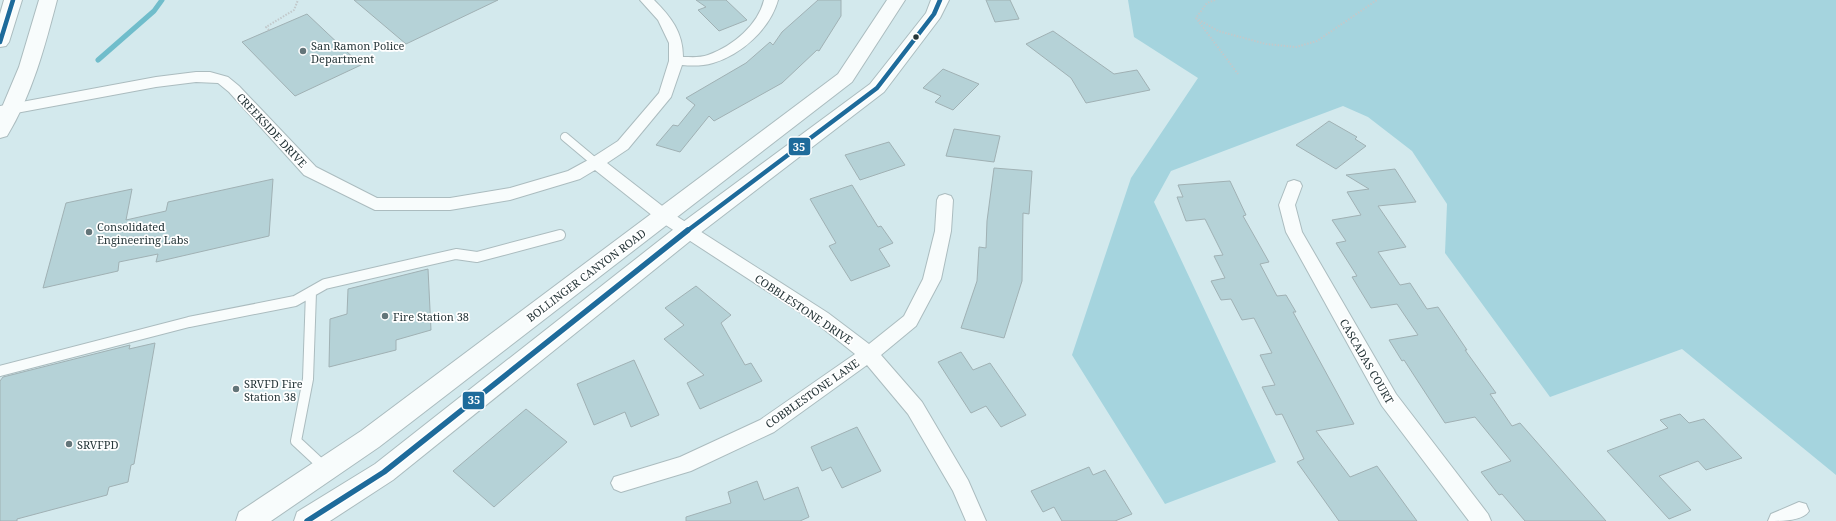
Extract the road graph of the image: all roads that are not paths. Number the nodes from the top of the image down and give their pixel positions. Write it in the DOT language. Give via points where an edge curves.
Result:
graph roads {
  1 [pos="13,0"];
  2 [pos="48,0"];
  3 [pos="647,0"];
  4 [pos="771,0"];
  5 [pos="896,0"];
  6 [pos="940,0"];
  7 [pos="0,42"];
  8 [pos="676,62"];
  9 [pos="6,111"];
  10 [pos="0,131"];
  11 [pos="565,137"];
  12 [pos="596,163"];
  13 [pos="1294,186"];
  14 [pos="945,200"];
  15 [pos="664,216"];
  16 [pos="687,231"];
  17 [pos="560,235"];
  18 [pos="311,292"];
  19 [pos="869,354"];
  20 [pos="0,371"];
  21 [pos="326,469"];
  22 [pos="621,482"];
  23 [pos="1799,511"];
  24 [pos="248,521"];
  25 [pos="307,521"];
  26 [pos="976,521"];
  27 [pos="1481,521"];
  28 [pos="1778,521"];
  1 -- 7 [label="main road"];
  2 -- 9 [label="main road" via="30,61"];
  3 -- 8 [label="street, CREEKSIDE DRIVE" via="664,18 676,43"];
  4 -- 8 [label="street" via="761,23 740,43 712,58"];
  5 -- 15 [label="main road, BOLLINGER CANYON ROAD" via="844,78"];
  6 -- 16 [label="main road" via="934,14 877,88"];
  8 -- 12 [label="street, CREEKSIDE DRIVE" via="666,94 623,146"];
  9 -- 10 [label="main road"];
  9 -- 12 [label="street, CREEKSIDE DRIVE" via="175,79 210,77 223,80 310,171 375,204 450,204 510,194 574,174"];
  11 -- 12 [label="lane"];
  12 -- 15 [label="street, COBBLESTONE DRIVE"];
  13 -- 27 [label="street, CASCADAS COURT" via="1287,206 1294,232 1389,400"];
  14 -- 19 [label="street, COBBLESTONE LANE" via="943,231 932,279 910,320"];
  15 -- 16 [label="street, COBBLESTONE DRIVE"];
  15 -- 21 [label="main road, BOLLINGER CANYON ROAD" via="370,439"];
  16 -- 19 [label="street, COBBLESTONE DRIVE" via="822,318"];
  16 -- 25 [label="main road" via="384,472"];
  17 -- 18 [label="lane" via="477,256 456,254 324,284"];
  18 -- 20 [label="lane" via="295,301 189,322"];
  18 -- 21 [label="lane" via="308,379 296,441"];
  19 -- 22 [label="street, COBBLESTONE LANE" via="766,426 684,465"];
  19 -- 26 [label="street, COBBLESTONE DRIVE" via="915,408 961,486"];
  21 -- 24 [label="main road, BOLLINGER CANYON ROAD"];
  23 -- 28 [label="street"];
}
